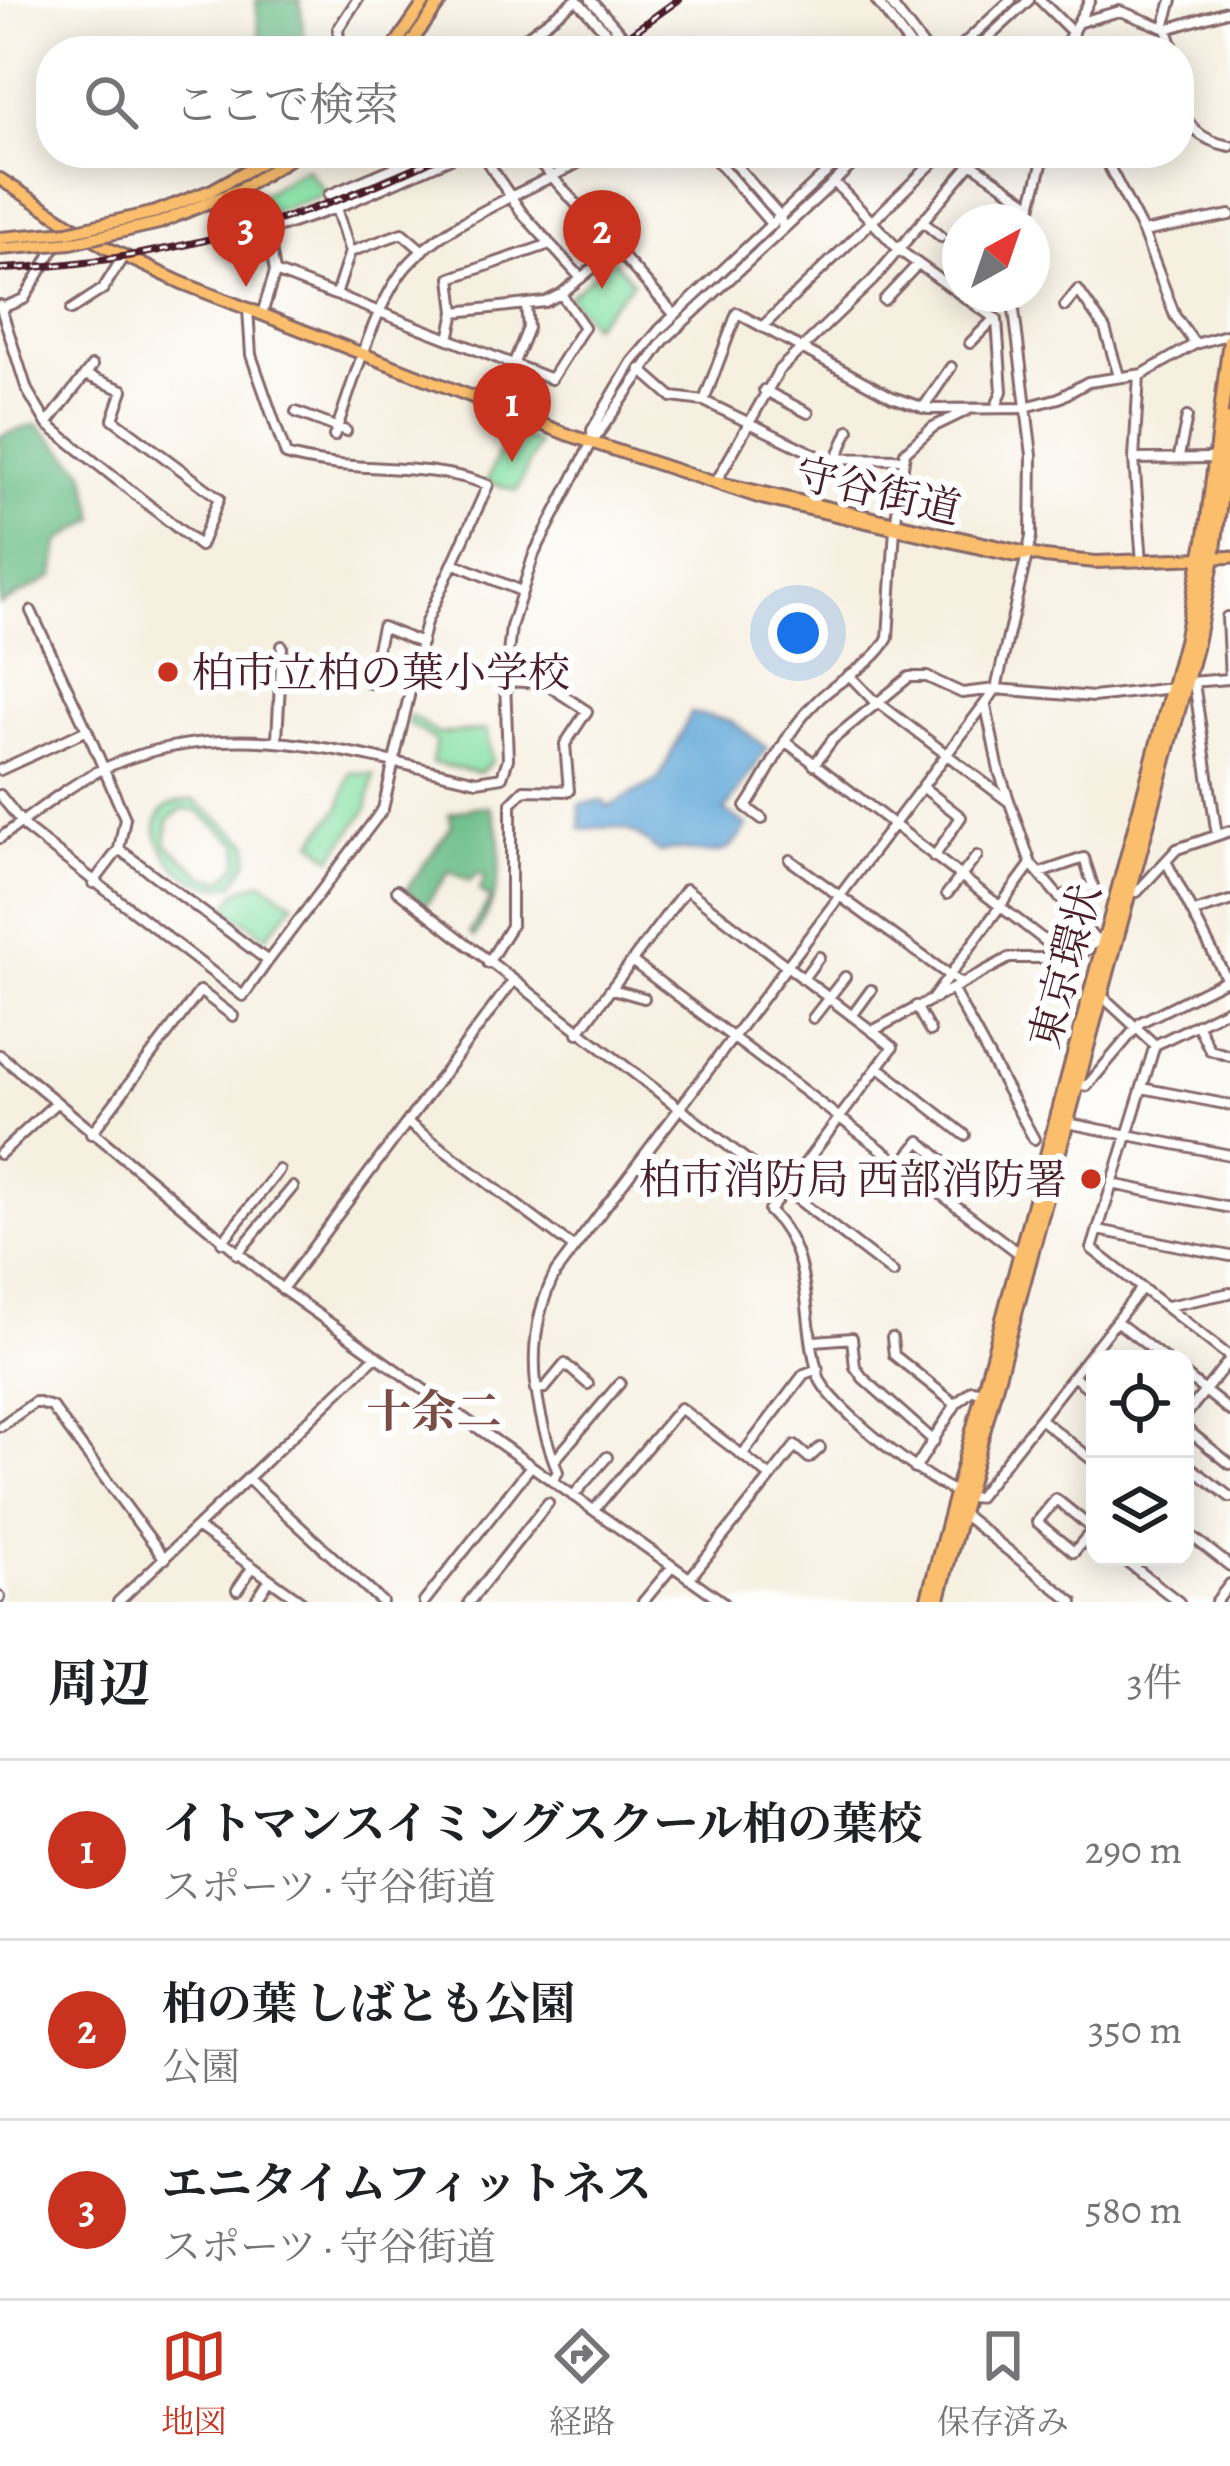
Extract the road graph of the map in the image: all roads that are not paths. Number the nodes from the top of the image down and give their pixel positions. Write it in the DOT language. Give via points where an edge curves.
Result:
graph roads {
  1 [pos="357,0"];
  2 [pos="426,0"];
  3 [pos="442,0"];
  4 [pos="577,0"];
  5 [pos="591,0"];
  6 [pos="876,0"];
  7 [pos="888,0"];
  8 [pos="1011,0"];
  9 [pos="1029,0"];
  10 [pos="1040,0"];
  11 [pos="1090,0"];
  12 [pos="1138,0"];
  13 [pos="1172,0"];
  14 [pos="1230,10"];
  15 [pos="1135,16"];
  16 [pos="1079,22"];
  17 [pos="1166,28"];
  18 [pos="1073,34"];
  19 [pos="339,36"];
  20 [pos="401,36"];
  21 [pos="416,36"];
  22 [pos="528,36"];
  23 [pos="609,36"];
  24 [pos="623,36"];
  25 [pos="903,36"];
  26 [pos="916,36"];
  27 [pos="972,36"];
  28 [pos="990,36"];
  29 [pos="1169,36"];
  30 [pos="1194,124"];
  31 [pos="1230,146"];
  32 [pos="251,168"];
  33 [pos="275,168"];
  34 [pos="394,168"];
  35 [pos="428,168"];
  36 [pos="491,168"];
  37 [pos="542,168"];
  38 [pos="570,168"];
  39 [pos="723,168"];
  40 [pos="737,168"];
  41 [pos="831,168"];
  42 [pos="849,168"];
  43 [pos="927,168"];
  44 [pos="967,168"];
  45 [pos="978,168"];
  46 [pos="1041,168"];
  47 [pos="1110,168"];
  48 [pos="0,179"];
  49 [pos="550,180"];
  50 [pos="834,182"];
  51 [pos="512,200"];
  52 [pos="1031,204"];
  53 [pos="1032,204"];
  54 [pos="336,208"];
  55 [pos="1230,215"];
  56 [pos="780,216"];
  57 [pos="157,218"];
  58 [pos="871,221"];
  59 [pos="922,221"];
  60 [pos="771,224"];
  61 [pos="69,225"];
  62 [pos="783,229"];
  63 [pos="1143,232"];
  64 [pos="941,237"];
  65 [pos="0,238"];
  66 [pos="550,244"];
  67 [pos="0,249"];
  68 [pos="614,250"];
  69 [pos="899,250"];
  70 [pos="423,251"];
  71 [pos="350,252"];
  72 [pos="123,257"];
  73 [pos="918,264"];
  74 [pos="275,272"];
  75 [pos="581,278"];
  76 [pos="942,281"];
  77 [pos="561,294"];
  78 [pos="336,295"];
  79 [pos="884,300"];
  80 [pos="526,305"];
  81 [pos="2,306"];
  82 [pos="1065,306"];
  83 [pos="248,308"];
  84 [pos="71,310"];
  85 [pos="455,312"];
  86 [pos="986,312"];
  87 [pos="1014,312"];
  88 [pos="262,314"];
  89 [pos="382,314"];
  90 [pos="674,314"];
  91 [pos="995,318"];
  92 [pos="764,325"];
  93 [pos="1230,337"];
  94 [pos="449,339"];
  95 [pos="970,343"];
  96 [pos="1195,344"];
  97 [pos="803,347"];
  98 [pos="366,354"];
  99 [pos="513,365"];
  100 [pos="92,366"];
  101 [pos="951,367"];
  102 [pos="640,369"];
  103 [pos="1139,375"];
  104 [pos="85,376"];
  105 [pos="1119,376"];
  106 [pos="764,390"];
  107 [pos="705,398"];
  108 [pos="1025,406"];
  109 [pos="996,407"];
  110 [pos="923,408"];
  111 [pos="970,408"];
  112 [pos="296,412"];
  113 [pos="808,413"];
  114 [pos="1187,417"];
  115 [pos="1230,420"];
  116 [pos="47,424"];
  117 [pos="745,424"];
  118 [pos="849,430"];
  119 [pos="592,443"];
  120 [pos="1179,456"];
  121 [pos="837,458"];
  122 [pos="903,458"];
  123 [pos="1216,458"];
  124 [pos="1134,459"];
  125 [pos="716,482"];
  126 [pos="896,524"];
  127 [pos="1028,554"];
  128 [pos="1230,557"];
  129 [pos="1208,558"];
  130 [pos="1142,562"];
  131 [pos="453,563"];
  132 [pos="521,591"];
  133 [pos="31,611"];
  134 [pos="1227,617"];
  135 [pos="422,643"];
  136 [pos="282,646"];
  137 [pos="1228,656"];
  138 [pos="849,675"];
  139 [pos="1229,679"];
  140 [pos="505,680"];
  141 [pos="369,683"];
  142 [pos="1185,684"];
  143 [pos="996,689"];
  144 [pos="876,702"];
  145 [pos="986,706"];
  146 [pos="87,730"];
  147 [pos="277,740"];
  148 [pos="785,741"];
  149 [pos="949,755"];
  150 [pos="396,763"];
  151 [pos="814,765"];
  152 [pos="104,768"];
  153 [pos="0,770"];
  154 [pos="924,788"];
  155 [pos="0,794"];
  156 [pos="1008,801"];
  157 [pos="762,819"];
  158 [pos="21,824"];
  159 [pos="894,828"];
  160 [pos="1230,831"];
  161 [pos="1216,835"];
  162 [pos="0,838"];
  163 [pos="119,849"];
  164 [pos="977,856"];
  165 [pos="934,857"];
  166 [pos="790,860"];
  167 [pos="1166,861"];
  168 [pos="1031,864"];
  169 [pos="1040,873"];
  170 [pos="961,877"];
  171 [pos="93,883"];
  172 [pos="398,890"];
  173 [pos="1129,890"];
  174 [pos="947,894"];
  175 [pos="1059,897"];
  176 [pos="841,899"];
  177 [pos="1230,901"];
  178 [pos="1000,906"];
  179 [pos="1194,912"];
  180 [pos="1108,932"];
  181 [pos="1094,938"];
  182 [pos="820,957"];
  183 [pos="1058,958"];
  184 [pos="268,961"];
  185 [pos="633,962"];
  186 [pos="488,963"];
  187 [pos="788,968"];
  188 [pos="947,974"];
  189 [pos="845,976"];
  190 [pos="803,979"];
  191 [pos="1229,979"];
  192 [pos="513,981"];
  193 [pos="956,986"];
  194 [pos="612,989"];
  195 [pos="871,991"];
  196 [pos="1101,995"];
  197 [pos="644,998"];
  198 [pos="828,998"];
  199 [pos="933,998"];
  200 [pos="916,1006"];
  201 [pos="1230,1008"];
  202 [pos="233,1016"];
  203 [pos="852,1016"];
  204 [pos="813,1018"];
  205 [pos="1197,1024"];
  206 [pos="1138,1026"];
  207 [pos="872,1031"];
  208 [pos="930,1031"];
  209 [pos="578,1034"];
  210 [pos="734,1038"];
  211 [pos="1155,1045"];
  212 [pos="0,1055"];
  213 [pos="1230,1056"];
  214 [pos="878,1066"];
  215 [pos="1079,1084"];
  216 [pos="1142,1088"];
  217 [pos="57,1102"];
  218 [pos="1230,1106"];
  219 [pos="681,1109"];
  220 [pos="840,1117"];
  221 [pos="1063,1122"];
  222 [pos="408,1123"];
  223 [pos="91,1134"];
  224 [pos="965,1135"];
  225 [pos="1128,1136"];
  226 [pos="1034,1138"];
  227 [pos="0,1154"];
  228 [pos="1230,1155"];
  229 [pos="902,1163"];
  230 [pos="279,1170"];
  231 [pos="927,1183"];
  232 [pos="1112,1184"];
  233 [pos="293,1187"];
  234 [pos="786,1188"];
  235 [pos="1230,1208"];
  236 [pos="1097,1230"];
  237 [pos="222,1242"];
  238 [pos="574,1248"];
  239 [pos="237,1254"];
  240 [pos="1020,1255"];
  241 [pos="1230,1256"];
  242 [pos="893,1273"];
  243 [pos="1142,1288"];
  244 [pos="283,1289"];
  245 [pos="1230,1293"];
  246 [pos="1166,1307"];
  247 [pos="1116,1321"];
  248 [pos="892,1338"];
  249 [pos="815,1341"];
  250 [pos="1098,1350"];
  251 [pos="1153,1350"];
  252 [pos="376,1355"];
  253 [pos="1230,1358"];
  254 [pos="1086,1364"];
  255 [pos="818,1369"];
  256 [pos="1073,1376"];
  257 [pos="1194,1382"];
  258 [pos="620,1383"];
  259 [pos="588,1384"];
  260 [pos="1086,1386"];
  261 [pos="535,1389"];
  262 [pos="1205,1391"];
  263 [pos="983,1392"];
  264 [pos="956,1404"];
  265 [pos="1194,1405"];
  266 [pos="1230,1411"];
  267 [pos="1040,1419"];
  268 [pos="1,1426"];
  269 [pos="1194,1436"];
  270 [pos="934,1441"];
  271 [pos="820,1448"];
  272 [pos="742,1455"];
  273 [pos="607,1457"];
  274 [pos="1090,1458"];
  275 [pos="554,1461"];
  276 [pos="1230,1464"];
  277 [pos="530,1466"];
  278 [pos="915,1469"];
  279 [pos="1194,1469"];
  280 [pos="771,1478"];
  281 [pos="248,1479"];
  282 [pos="552,1481"];
  283 [pos="573,1496"];
  284 [pos="960,1496"];
  285 [pos="1230,1496"];
  286 [pos="548,1503"];
  287 [pos="593,1510"];
  288 [pos="961,1513"];
  289 [pos="198,1528"];
  290 [pos="1094,1528"];
  291 [pos="1194,1539"];
  292 [pos="165,1558"];
  293 [pos="1133,1566"];
  294 [pos="1230,1566"];
  295 [pos="672,1567"];
  296 [pos="252,1568"];
  297 [pos="689,1579"];
  298 [pos="269,1580"];
  299 [pos="1230,1584"];
  300 [pos="237,1590"];
  301 [pos="371,1593"];
  302 [pos="286,1598"];
  303 [pos="118,1602"];
  304 [pos="254,1602"];
  305 [pos="302,1602"];
  306 [pos="364,1602"];
  307 [pos="382,1602"];
  308 [pos="424,1602"];
  309 [pos="469,1602"];
  310 [pos="643,1602"];
  311 [pos="723,1602"];
  312 [pos="927,1602"];
  313 [pos="937,1602"];
  314 [pos="1073,1602"];
  315 [pos="1179,1602"];
  316 [pos="1216,1602"];
  1 -- 19 [label="street"];
  2 -- 20 [label="main road"];
  3 -- 21 [label="main road"];
  4 -- 22 [label="street"];
  4 -- 23 [label="street"];
  5 -- 24 [label="street"];
  6 -- 25 [label="street"];
  7 -- 26 [label="street"];
  8 -- 27 [label="street"];
  9 -- 28 [label="street"];
  10 -- 18 [label="street"];
  11 -- 16 [label="street"];
  12 -- 15 [label="street"];
  13 -- 17 [label="street"];
  14 -- 17 [label="street"];
  15 -- 16 [label="street" via="1109,11"];
  15 -- 17 [label="street"];
  16 -- 18 [label="street"];
  17 -- 29 [label="street"];
  30 -- 31 [label="street" via="1204,139"];
  32 -- 57 [label="main road"];
  33 -- 57 [label="main road" via="241,189"];
  34 -- 54 [label="street" via="329,196"];
  35 -- 54 [label="street"];
  36 -- 51 [label="street"];
  37 -- 49 [label="street"];
  38 -- 49 [label="street"];
  39 -- 60 [label="street"];
  40 -- 56 [label="street"];
  41 -- 56 [label="street"];
  42 -- 50 [label="street"];
  43 -- 58 [label="street"];
  44 -- 59 [label="street"];
  45 -- 52 [label="street"];
  46 -- 53 [label="street"];
  47 -- 63 [label="street"];
  48 -- 61 [label="main road, 守谷街道"];
  49 -- 51 [label="street"];
  49 -- 68 [label="street"];
  50 -- 58 [label="street"];
  50 -- 62 [label="street"];
  51 -- 66 [label="street"];
  51 -- 70 [label="street"];
  54 -- 71 [label="street"];
  54 -- 74 [label="street" via="268,231"];
  55 -- 63 [label="street"];
  56 -- 60 [label="street"];
  56 -- 62 [label="street"];
  57 -- 65 [label="main road, bridge"];
  57 -- 67 [label="main road, bridge" via="71,243"];
  58 -- 69 [label="street"];
  58 -- 92 [label="street"];
  59 -- 64 [label="street"];
  59 -- 69 [label="street"];
  60 -- 62 [label="street"];
  60 -- 90 [label="street"];
  61 -- 72 [label="main road, 守谷街道"];
  61 -- 81 [label="street" via="23,298"];
  62 -- 102 [label="street"];
  63 -- 96 [label="street" via="1175,316"];
  66 -- 75 [label="street"];
  66 -- 85 [label="street" via="454,276"];
  68 -- 75 [label="street"];
  68 -- 90 [label="street"];
  69 -- 73 [label="street"];
  69 -- 97 [label="street"];
  70 -- 71 [label="street" via="402,233"];
  70 -- 89 [label="street" via="397,279"];
  71 -- 78 [label="street"];
  72 -- 83 [label="main road, 守谷街道"];
  72 -- 84 [label="street" via="103,289"];
  73 -- 76 [label="street"];
  73 -- 79 [label="street"];
  74 -- 78 [label="street"];
  74 -- 88 [label="street"];
  75 -- 77 [label="street"];
  77 -- 80 [label="street"];
  77 -- 99 [label="street" via="584,327 555,375"];
  78 -- 89 [label="street"];
  80 -- 85 [label="street"];
  80 -- 99 [label="street" via="528,328"];
  81 -- 116 [label="street" via="27,390"];
  82 -- 105 [label="street" via="1078,290 1105,329"];
  83 -- 88 [label="main road, 守谷街道"];
  83 -- 131 [label="street" via="251,355 286,455 450,470 488,484"];
  85 -- 94 [label="street"];
  86 -- 91 [label="street"];
  87 -- 108 [label="street"];
  88 -- 98 [label="main road, 守谷街道"];
  89 -- 94 [label="street"];
  89 -- 98 [label="street"];
  90 -- 119 [label="street" via="619,382"];
  91 -- 95 [label="street"];
  91 -- 109 [label="street" via="1002,391"];
  92 -- 97 [label="street"];
  92 -- 107 [label="street" via="737,313"];
  93 -- 96 [label="street"];
  93 -- 123 [label="highway, 東京環状"];
  94 -- 99 [label="street"];
  96 -- 103 [label="street"];
  97 -- 106 [label="street"];
  97 -- 110 [label="street"];
  98 -- 112 [label="street" via="339,432"];
  98 -- 119 [label="main road, 守谷街道"];
  100 -- 104 [label="street"];
  101 -- 110 [label="street"];
  102 -- 117 [label="street" via="671,397 704,400"];
  102 -- 119 [label="street"];
  103 -- 105 [label="street"];
  103 -- 124 [label="street"];
  104 -- 116 [label="street"];
  104 -- 116 [label="street" via="123,390 113,419 219,498 200,547"];
  105 -- 108 [label="street"];
  106 -- 113 [label="street"];
  106 -- 117 [label="street"];
  108 -- 109 [label="street"];
  108 -- 127 [label="street" via="1032,455"];
  109 -- 111 [label="street"];
  110 -- 111 [label="street"];
  111 -- 122 [label="street" via="933,427"];
  114 -- 120 [label="street"];
  115 -- 129 [label="highway, 東京環状"];
  117 -- 121 [label="street"];
  117 -- 125 [label="street"];
  118 -- 121 [label="street"];
  119 -- 125 [label="main road, 守谷街道"];
  119 -- 132 [label="street"];
  120 -- 123 [label="street"];
  120 -- 124 [label="street"];
  121 -- 122 [label="street"];
  122 -- 126 [label="street"];
  123 -- 129 [label="highway, 東京環状"];
  124 -- 130 [label="street"];
  125 -- 126 [label="main road, 守谷街道"];
  126 -- 127 [label="main road, 守谷街道"];
  126 -- 138 [label="street" via="892,626 880,652"];
  127 -- 130 [label="main road, 守谷街道"];
  127 -- 143 [label="street"];
  128 -- 129 [label="main road, 守谷街道"];
  129 -- 130 [label="main road, 守谷街道"];
  129 -- 142 [label="highway, 東京環状"];
  131 -- 132 [label="street"];
  131 -- 135 [label="street"];
  132 -- 140 [label="street"];
  133 -- 146 [label="street"];
  134 -- 137 [label="street"];
  135 -- 141 [label="street" via="382,627"];
  135 -- 150 [label="street"];
  136 -- 147 [label="street"];
  137 -- 139 [label="street"];
  138 -- 144 [label="street"];
  138 -- 148 [label="street"];
  139 -- 142 [label="street"];
  140 -- 150 [label="street" via="502,777 477,781"];
  140 -- 186 [label="street" via="544,683 587,711 566,744 569,791 524,790 511,802 511,926"];
  142 -- 143 [label="street" via="1093,697"];
  142 -- 161 [label="street"];
  142 -- 173 [label="highway, 東京環状"];
  142 -- 180 [label="highway, 東京環状"];
  143 -- 144 [label="street" via="962,693 909,676"];
  143 -- 145 [label="street"];
  144 -- 149 [label="street"];
  144 -- 151 [label="street"];
  145 -- 149 [label="street"];
  145 -- 156 [label="street"];
  146 -- 152 [label="street"];
  146 -- 153 [label="street"];
  147 -- 150 [label="street"];
  147 -- 152 [label="street" via="181,745"];
  148 -- 151 [label="street"];
  148 -- 157 [label="street" via="746,807"];
  149 -- 154 [label="street"];
  149 -- 156 [label="street"];
  150 -- 184 [label="street" via="383,809"];
  151 -- 159 [label="street"];
  152 -- 158 [label="street"];
  152 -- 163 [label="street" via="125,818"];
  154 -- 159 [label="street"];
  154 -- 165 [label="street" via="962,822"];
  155 -- 158 [label="street"];
  156 -- 168 [label="street"];
  158 -- 162 [label="street"];
  158 -- 171 [label="street"];
  159 -- 165 [label="street"];
  159 -- 176 [label="street"];
  160 -- 161 [label="street"];
  161 -- 167 [label="street"];
  163 -- 171 [label="street"];
  163 -- 184 [label="street"];
  164 -- 170 [label="street"];
  165 -- 170 [label="street"];
  166 -- 176 [label="street"];
  167 -- 173 [label="street" via="1137,892"];
  167 -- 179 [label="street"];
  168 -- 169 [label="street"];
  168 -- 178 [label="street"];
  169 -- 175 [label="street"];
  169 -- 175 [label="street" via="1084,858 1093,886"];
  170 -- 174 [label="street"];
  170 -- 178 [label="street"];
  171 -- 184 [label="street" via="243,996"];
  172 -- 186 [label="street"];
  173 -- 196 [label="highway, 東京環状"];
  175 -- 181 [label="street"];
  176 -- 187 [label="street"];
  176 -- 188 [label="street"];
  177 -- 179 [label="street"];
  178 -- 183 [label="street"];
  178 -- 188 [label="street"];
  179 -- 191 [label="street"];
  180 -- 181 [label="street"];
  180 -- 221 [label="highway, 東京環状"];
  181 -- 183 [label="street" via="1077,958"];
  182 -- 190 [label="street"];
  183 -- 193 [label="street" via="1009,958"];
  185 -- 187 [label="street" via="686,889"];
  185 -- 194 [label="street"];
  185 -- 210 [label="street"];
  186 -- 192 [label="street"];
  187 -- 190 [label="street"];
  187 -- 210 [label="street"];
  188 -- 193 [label="street"];
  188 -- 199 [label="street"];
  189 -- 198 [label="street"];
  190 -- 198 [label="street"];
  191 -- 206 [label="street"];
  192 -- 209 [label="street"];
  192 -- 222 [label="street"];
  193 -- 199 [label="street"];
  193 -- 226 [label="street"];
  194 -- 197 [label="street"];
  194 -- 209 [label="street"];
  195 -- 203 [label="street"];
  196 -- 206 [label="street"];
  196 -- 215 [label="highway, 東京環状"];
  198 -- 203 [label="street"];
  198 -- 204 [label="street"];
  199 -- 200 [label="street"];
  200 -- 207 [label="street"];
  200 -- 208 [label="street"];
  201 -- 205 [label="street"];
  202 -- 223 [label="street" via="200,991"];
  203 -- 207 [label="street"];
  205 -- 211 [label="street"];
  205 -- 213 [label="street" via="1210,1050"];
  206 -- 211 [label="street"];
  206 -- 215 [label="street" via="1087,1086"];
  207 -- 214 [label="street" via="893,1047"];
  209 -- 219 [label="street"];
  210 -- 219 [label="street"];
  210 -- 220 [label="street"];
  211 -- 216 [label="street"];
  212 -- 217 [label="street"];
  214 -- 220 [label="street"];
  214 -- 224 [label="street"];
  215 -- 221 [label="highway, 東京環状"];
  216 -- 218 [label="street"];
  216 -- 225 [label="street"];
  217 -- 223 [label="street"];
  217 -- 227 [label="street"];
  219 -- 234 [label="street"];
  219 -- 238 [label="street"];
  220 -- 229 [label="street"];
  220 -- 234 [label="street"];
  221 -- 225 [label="street"];
  221 -- 240 [label="highway, 東京環状"];
  221 -- 284 [label="highway, 東京環状"];
  222 -- 238 [label="street"];
  222 -- 244 [label="street"];
  223 -- 237 [label="street"];
  225 -- 228 [label="street"];
  225 -- 232 [label="street"];
  229 -- 231 [label="street"];
  229 -- 231 [label="street" via="920,1141 944,1161"];
  230 -- 237 [label="street"];
  231 -- 240 [label="street"];
  232 -- 235 [label="street"];
  232 -- 236 [label="street"];
  233 -- 239 [label="street"];
  234 -- 242 [label="street"];
  234 -- 249 [label="street" via="769,1210 795,1251"];
  236 -- 241 [label="street"];
  236 -- 243 [label="street" via="1092,1249"];
  237 -- 239 [label="street"];
  238 -- 261 [label="street" via="542,1309"];
  239 -- 244 [label="street"];
  240 -- 263 [label="highway, 東京環状"];
  243 -- 246 [label="street"];
  243 -- 247 [label="street"];
  244 -- 252 [label="street"];
  245 -- 246 [label="street"];
  246 -- 253 [label="street"];
  247 -- 250 [label="street"];
  247 -- 251 [label="street"];
  248 -- 264 [label="street" via="894,1354"];
  249 -- 255 [label="street"];
  249 -- 270 [label="street" via="852,1338 863,1378"];
  252 -- 277 [label="street"];
  252 -- 281 [label="street"];
  253 -- 262 [label="street"];
  254 -- 256 [label="street"];
  255 -- 272 [label="street" via="803,1374"];
  255 -- 278 [label="street" via="830,1395"];
  256 -- 260 [label="street"];
  256 -- 267 [label="street"];
  257 -- 262 [label="street"];
  258 -- 275 [label="street"];
  259 -- 261 [label="street" via="565,1364"];
  261 -- 275 [label="street"];
  262 -- 265 [label="street"];
  262 -- 266 [label="street"];
  263 -- 264 [label="street" via="972,1390"];
  263 -- 284 [label="highway, 東京環状"];
  264 -- 270 [label="street"];
  267 -- 274 [label="street"];
  267 -- 284 [label="street" via="978,1496"];
  268 -- 292 [label="street" via="34,1402 52,1407"];
  269 -- 276 [label="street"];
  270 -- 278 [label="street"];
  271 -- 280 [label="street" via="809,1458 795,1446"];
  272 -- 280 [label="street"];
  272 -- 287 [label="street" via="680,1408"];
  273 -- 283 [label="street"];
  275 -- 282 [label="street"];
  277 -- 282 [label="street"];
  277 -- 308 [label="street"];
  278 -- 284 [label="street"];
  279 -- 285 [label="street"];
  280 -- 297 [label="street"];
  281 -- 289 [label="street"];
  281 -- 301 [label="street"];
  282 -- 283 [label="street"];
  283 -- 287 [label="street"];
  284 -- 288 [label="highway, 東京環状"];
  284 -- 312 [label="highway, 東京環状"];
  286 -- 309 [label="street"];
  287 -- 295 [label="street"];
  288 -- 313 [label="highway, 東京環状"];
  288 -- 314 [label="street"];
  289 -- 292 [label="street"];
  289 -- 296 [label="street"];
  290 -- 290 [label="street" via="1056,1499 1037,1522 1074,1552"];
  291 -- 294 [label="street"];
  292 -- 303 [label="street"];
  293 -- 315 [label="street"];
  295 -- 297 [label="street"];
  295 -- 310 [label="street"];
  296 -- 298 [label="street"];
  296 -- 300 [label="street"];
  297 -- 311 [label="street"];
  298 -- 302 [label="street"];
  298 -- 304 [label="street"];
  299 -- 316 [label="street"];
  301 -- 306 [label="street"];
  301 -- 307 [label="street"];
  302 -- 305 [label="street"];
}
